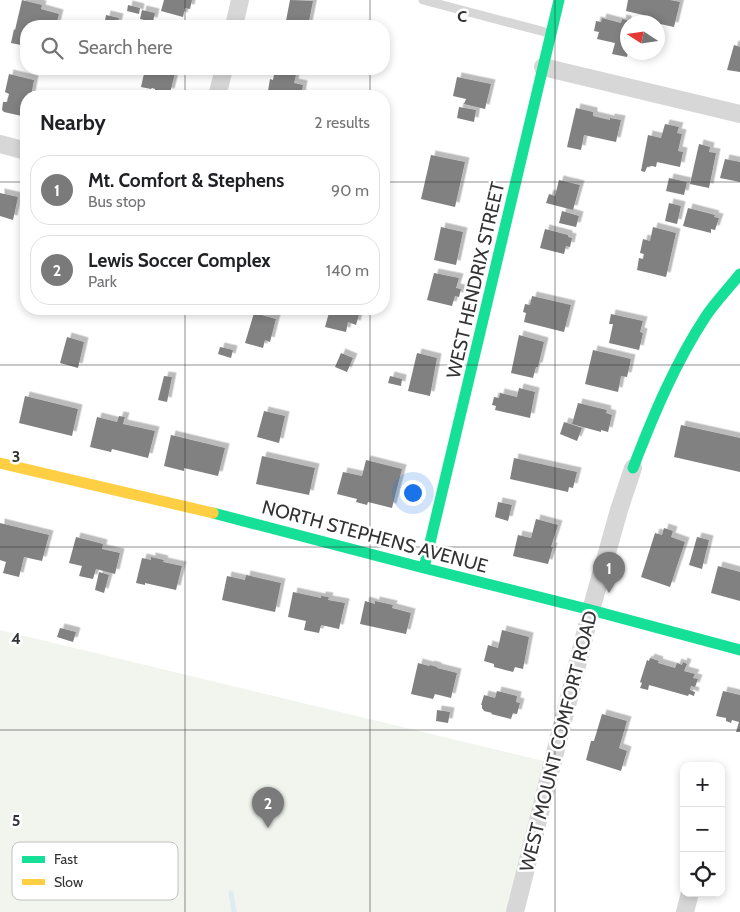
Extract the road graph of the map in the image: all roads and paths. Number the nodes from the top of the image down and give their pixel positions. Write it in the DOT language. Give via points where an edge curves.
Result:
graph roads {
  1 [pos="240,0"];
  2 [pos="423,0"];
  3 [pos="559,0"];
  4 [pos="235,20"];
  5 [pos="551,34"];
  6 [pos="543,67"];
  7 [pos="222,75"];
  8 [pos="219,90"];
  9 [pos="740,114"];
  10 [pos="0,144"];
  11 [pos="20,149"];
  12 [pos="740,274"];
  13 [pos="0,463"];
  14 [pos="633,468"];
  15 [pos="424,568"];
  16 [pos="591,610"];
  17 [pos="740,650"];
  18 [pos="689,897"];
  19 [pos="515,912"];
  20 [pos="685,912"];
  1 -- 4 [label="street"];
  2 -- 5 [label="lane"];
  3 -- 5 [label="street, WEST HENDRIX STREET"];
  5 -- 6 [label="street, WEST HENDRIX STREET"];
  6 -- 9 [label="street"];
  6 -- 15 [label="street, WEST HENDRIX STREET"];
  7 -- 8 [label="street"];
  10 -- 11 [label="street"];
  12 -- 14 [label="street, WEST MOUNT COMFORT ROAD" via="707,315 679,361"];
  13 -- 15 [label="street, NORTH STEPHENS AVENUE" via="244,520"];
  14 -- 16 [label="street, WEST MOUNT COMFORT ROAD"];
  15 -- 16 [label="street, NORTH STEPHENS AVENUE"];
  16 -- 17 [label="street, NORTH STEPHENS AVENUE"];
  16 -- 19 [label="street, WEST MOUNT COMFORT ROAD"];
  18 -- 20 [label="street"];
}
